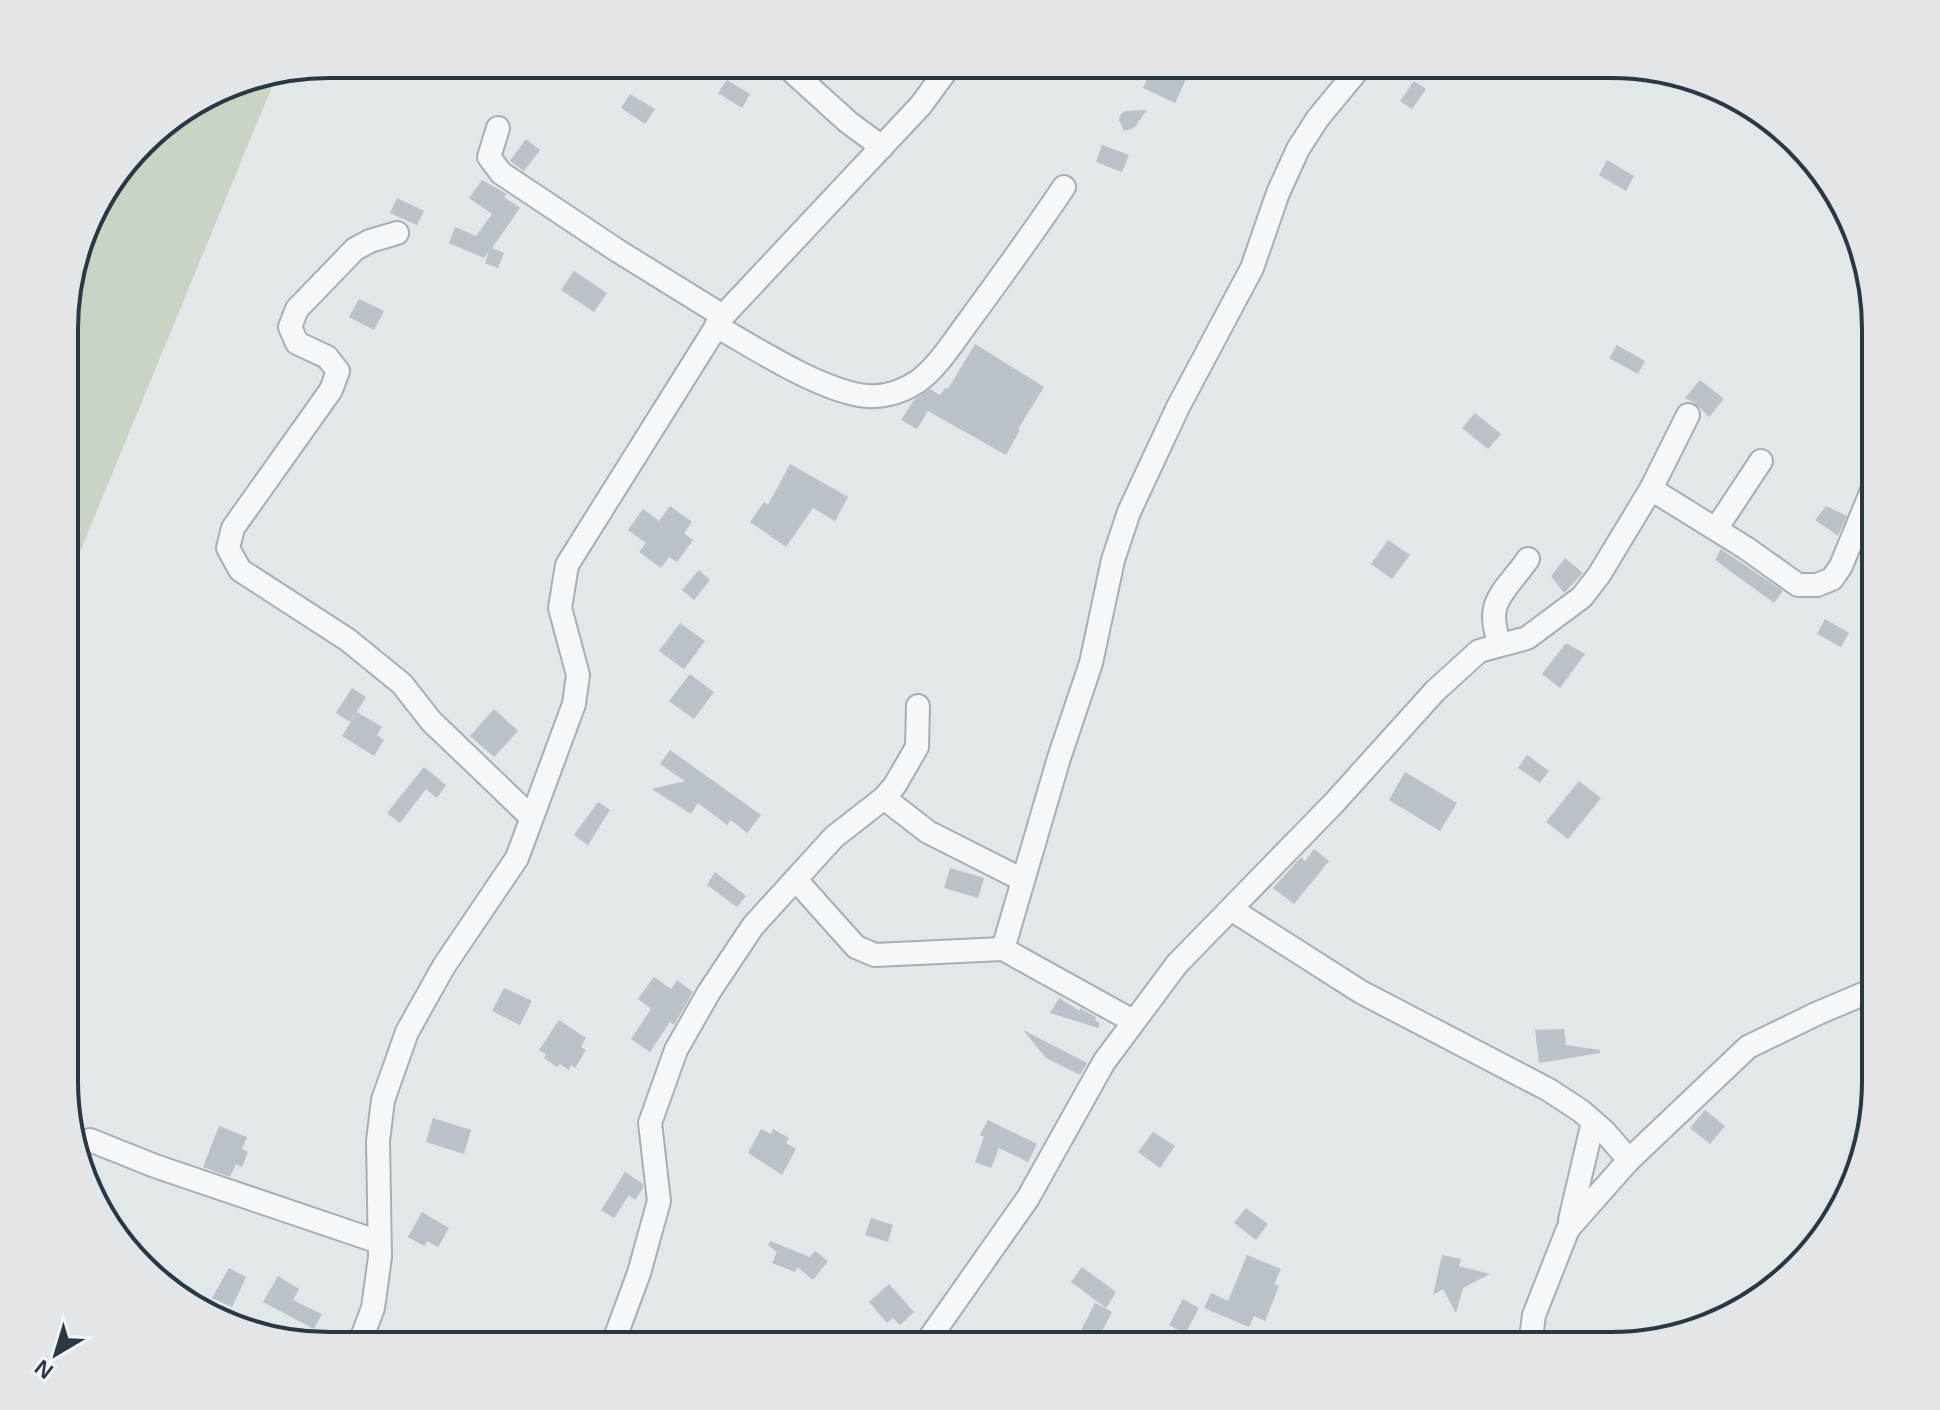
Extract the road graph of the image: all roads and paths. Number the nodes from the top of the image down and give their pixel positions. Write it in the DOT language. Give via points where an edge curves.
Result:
graph roads {
  1 [pos="800,78"];
  2 [pos="940,78"];
  3 [pos="1350,79"];
  4 [pos="498,128"];
  5 [pos="882,147"];
  6 [pos="1064,187"];
  7 [pos="397,233"];
  8 [pos="719,321"];
  9 [pos="1688,415"];
  10 [pos="1761,461"];
  11 [pos="1651,489"];
  12 [pos="1861,517"];
  13 [pos="1716,529"];
  14 [pos="1528,559"];
  15 [pos="1500,643"];
  16 [pos="918,706"];
  17 [pos="884,798"];
  18 [pos="531,817"];
  19 [pos="796,880"];
  20 [pos="1023,880"];
  21 [pos="1231,909"];
  22 [pos="1003,949"];
  23 [pos="1861,995"];
  24 [pos="1133,1021"];
  25 [pos="1593,1122"];
  26 [pos="90,1140"];
  27 [pos="1629,1160"];
  28 [pos="1568,1229"];
  29 [pos="379,1242"];
  30 [pos="364,1331"];
  31 [pos="617,1331"];
  32 [pos="934,1331"];
  33 [pos="1532,1332"];
  1 -- 5 [label="street"];
  2 -- 5 [label="street"];
  3 -- 20 [label="street" via="1298,149 1252,268 1129,512 1091,663"];
  4 -- 8 [label="street" via="489,157 501,173"];
  5 -- 8 [label="street"];
  6 -- 8 [label="street" via="934,366 887,396 859,395 828,384 788,366"];
  7 -- 18 [label="street" via="355,249 297,309 290,327 297,343 327,357 338,371 331,390 233,528 228,548 240,570 348,640 402,684 431,721"];
  8 -- 18 [label="street" via="567,565 560,608 578,675 574,704"];
  9 -- 11 [label="street"];
  10 -- 13 [label="street"];
  11 -- 13 [label="street"];
  11 -- 15 [label="street" via="1582,597 1535,633"];
  12 -- 13 [label="street" via="1841,566 1832,579 1817,585 1798,585"];
  14 -- 15 [label="street" via="1492,610"];
  15 -- 21 [label="street" via="1479,651 1435,691"];
  16 -- 17 [label="street" via="917,747"];
  17 -- 19 [label="street" via="834,837"];
  17 -- 20 [label="street" via="928,832"];
  18 -- 29 [label="street" via="517,858 407,1032 383,1100"];
  19 -- 22 [label="street" via="856,947 875,955"];
  19 -- 31 [label="street" via="732,954 676,1050 650,1123 659,1201"];
  20 -- 22 [label="street"];
  21 -- 24 [label="street" via="1177,964"];
  21 -- 25 [label="street" via="1361,992 1549,1090"];
  22 -- 24 [label="street"];
  23 -- 27 [label="street" via="1748,1047"];
  24 -- 32 [label="street" via="1104,1062 1028,1198"];
  25 -- 27 [label="street"];
  25 -- 28 [label="street"];
  26 -- 29 [label="street"];
  27 -- 28 [label="street"];
  28 -- 33 [label="street"];
  29 -- 30 [label="street" via="373,1308"];
}
